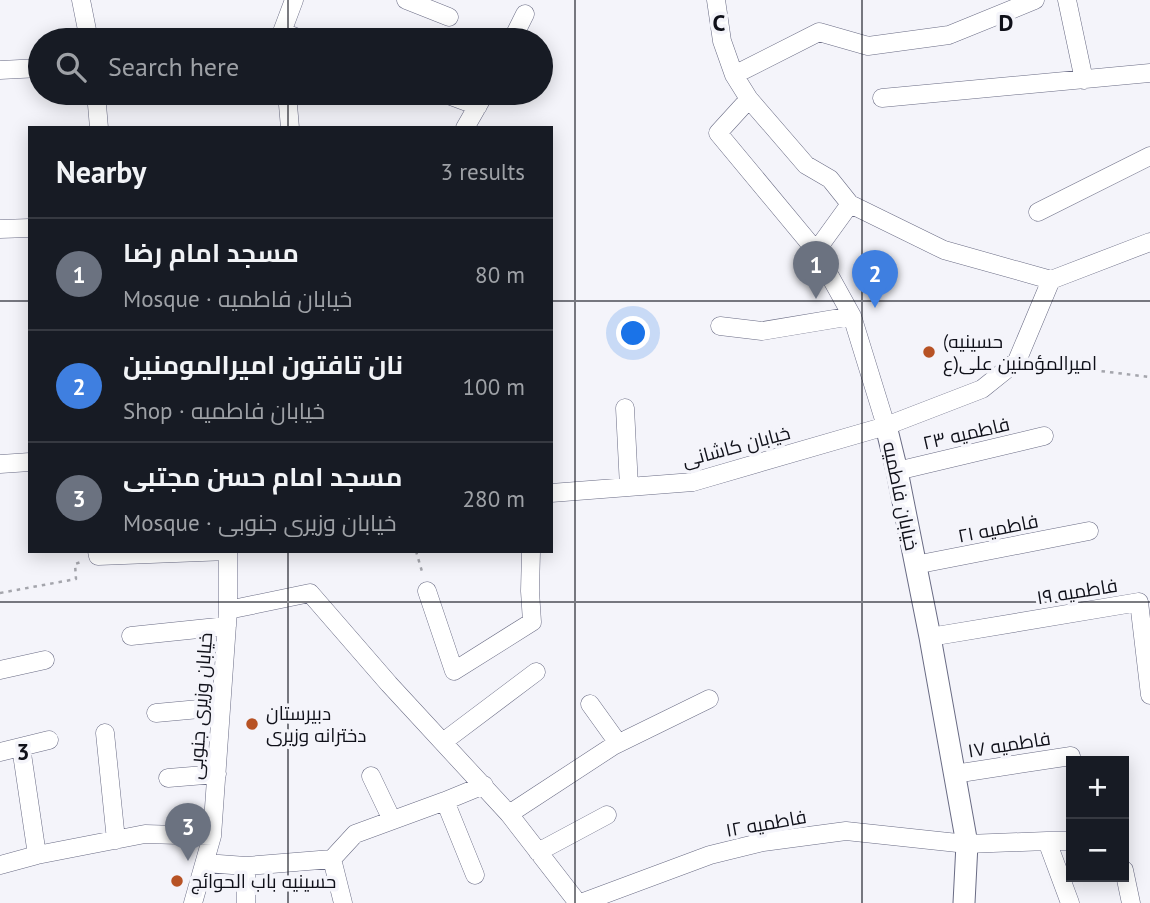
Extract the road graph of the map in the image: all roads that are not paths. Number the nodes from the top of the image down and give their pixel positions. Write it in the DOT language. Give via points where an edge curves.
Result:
graph roads {
  1 [pos="81,0"];
  2 [pos="294,0"];
  3 [pos="406,0"];
  4 [pos="716,0"];
  5 [pos="1035,0"];
  6 [pos="1068,0"];
  7 [pos="526,15"];
  8 [pos="450,17"];
  9 [pos="87,28"];
  10 [pos="285,28"];
  11 [pos="519,28"];
  12 [pos="28,69"];
  13 [pos="0,70"];
  14 [pos="1150,73"];
  15 [pos="734,75"];
  16 [pos="1084,80"];
  17 [pos="882,98"];
  18 [pos="749,99"];
  19 [pos="97,105"];
  20 [pos="288,105"];
  21 [pos="478,105"];
  22 [pos="99,126"];
  23 [pos="289,126"];
  24 [pos="466,126"];
  25 [pos="1150,156"];
  26 [pos="850,204"];
  27 [pos="1038,212"];
  28 [pos="28,228"];
  29 [pos="0,229"];
  30 [pos="1150,242"];
  31 [pos="816,251"];
  32 [pos="1051,280"];
  33 [pos="852,316"];
  34 [pos="720,326"];
  35 [pos="625,408"];
  36 [pos="886,426"];
  37 [pos="1044,436"];
  38 [pos="28,462"];
  39 [pos="0,464"];
  40 [pos="897,471"];
  41 [pos="629,487"];
  42 [pos="553,493"];
  43 [pos="1089,531"];
  44 [pos="141,553"];
  45 [pos="228,553"];
  46 [pos="531,553"];
  47 [pos="98,554"];
  48 [pos="915,565"];
  49 [pos="426,591"];
  50 [pos="227,618"];
  51 [pos="131,636"];
  52 [pos="930,637"];
  53 [pos="45,660"];
  54 [pos="0,670"];
  55 [pos="536,672"];
  56 [pos="1150,695"];
  57 [pos="709,699"];
  58 [pos="590,704"];
  59 [pos="221,707"];
  60 [pos="156,713"];
  61 [pos="105,733"];
  62 [pos="49,740"];
  63 [pos="443,742"];
  64 [pos="618,743"];
  65 [pos="21,747"];
  66 [pos="0,752"];
  67 [pos="1066,757"];
  68 [pos="954,774"];
  69 [pos="217,775"];
  70 [pos="371,776"];
  71 [pos="168,779"];
  72 [pos="484,785"];
  73 [pos="445,801"];
  74 [pos="509,814"];
  75 [pos="607,815"];
  76 [pos="392,820"];
  77 [pos="212,836"];
  78 [pos="116,840"];
  79 [pos="1047,841"];
  80 [pos="1066,841"];
  81 [pos="967,844"];
  82 [pos="538,852"];
  83 [pos="37,855"];
  84 [pos="332,859"];
  85 [pos="205,863"];
  86 [pos="0,865"];
  87 [pos="246,866"];
  88 [pos="475,875"];
  89 [pos="1127,882"];
  90 [pos="193,903"];
  91 [pos="246,903"];
  92 [pos="343,903"];
  93 [pos="579,903"];
  94 [pos="964,903"];
  95 [pos="1070,903"];
  96 [pos="1131,903"];
  1 -- 9 [label="street"];
  2 -- 10 [label="street"];
  3 -- 8 [label="street"];
  4 -- 15 [label="street" via="722,41"];
  5 -- 15 [label="street" via="949,35 868,46 818,32"];
  6 -- 16 [label="street"];
  7 -- 11 [label="street"];
  12 -- 13 [label="street"];
  14 -- 16 [label="street"];
  15 -- 18 [label="street"];
  16 -- 17 [label="street"];
  18 -- 26 [label="street" via="806,164 830,179"];
  18 -- 31 [label="street, خیابان فاطمیه" via="718,133"];
  19 -- 22 [label="street"];
  20 -- 23 [label="street"];
  21 -- 24 [label="street"];
  25 -- 27 [label="street"];
  26 -- 31 [label="street"];
  26 -- 32 [label="street" via="944,250"];
  28 -- 29 [label="street"];
  30 -- 32 [label="street"];
  31 -- 33 [label="street, خیابان فاطمیه"];
  32 -- 36 [label="street, خیابان کاشانی" via="1017,362 982,389"];
  33 -- 34 [label="street" via="762,331"];
  33 -- 36 [label="street, خیابان فاطمیه"];
  35 -- 41 [label="street"];
  36 -- 40 [label="main road, خیابان فاطمیه"];
  36 -- 41 [label="street, خیابان کاشانی" via="693,482"];
  37 -- 40 [label="street, فاطمیه ۲۳"];
  38 -- 39 [label="street"];
  40 -- 48 [label="main road, خیابان فاطمیه"];
  41 -- 42 [label="street, خیابان کاشانی"];
  43 -- 48 [label="street, فاطمیه ۲۱"];
  44 -- 47 [label="street"];
  45 -- 50 [label="street, خیابان وزیری جنوبی"];
  46 -- 49 [label="street" via="532,622 454,671"];
  48 -- 52 [label="main road, خیابان فاطمیه"];
  50 -- 51 [label="street"];
  50 -- 59 [label="street, خیابان وزیری جنوبی"];
  50 -- 63 [label="street" via="310,593"];
  52 -- 56 [label="street, فاطمیه ۱۹" via="1139,602"];
  52 -- 68 [label="main road, خیابان فاطمیه"];
  53 -- 54 [label="street"];
  55 -- 63 [label="street"];
  57 -- 64 [label="street"];
  58 -- 64 [label="street"];
  59 -- 60 [label="street"];
  59 -- 69 [label="street, خیابان وزیری جنوبی"];
  61 -- 78 [label="street"];
  62 -- 65 [label="street"];
  63 -- 72 [label="street"];
  64 -- 74 [label="street"];
  65 -- 66 [label="street"];
  65 -- 83 [label="street"];
  67 -- 68 [label="street, فاطمیه ۱۷"];
  68 -- 81 [label="main road, خیابان فاطمیه"];
  69 -- 71 [label="street"];
  69 -- 77 [label="street, خیابان وزیری جنوبی"];
  70 -- 76 [label="street"];
  72 -- 73 [label="street"];
  72 -- 74 [label="street"];
  73 -- 76 [label="street"];
  73 -- 88 [label="street"];
  74 -- 82 [label="street"];
  75 -- 82 [label="street"];
  76 -- 84 [label="street" via="355,834"];
  77 -- 78 [label="street" via="145,834"];
  77 -- 85 [label="street, خیابان وزیری جنوبی"];
  78 -- 83 [label="street"];
  79 -- 80 [label="street, فاطمیه ۱۲"];
  79 -- 81 [label="street, فاطمیه ۱۲"];
  79 -- 95 [label="street"];
  81 -- 93 [label="street, فاطمیه ۱۲" via="846,831 763,842 710,855"];
  81 -- 94 [label="main road, خیابان فاطمیه"];
  82 -- 93 [label="street"];
  83 -- 86 [label="street"];
  84 -- 87 [label="street"];
  84 -- 92 [label="street"];
  85 -- 87 [label="street"];
  85 -- 90 [label="street, خیابان وزیری جنوبی"];
  87 -- 91 [label="street"];
  89 -- 96 [label="street"];
}
